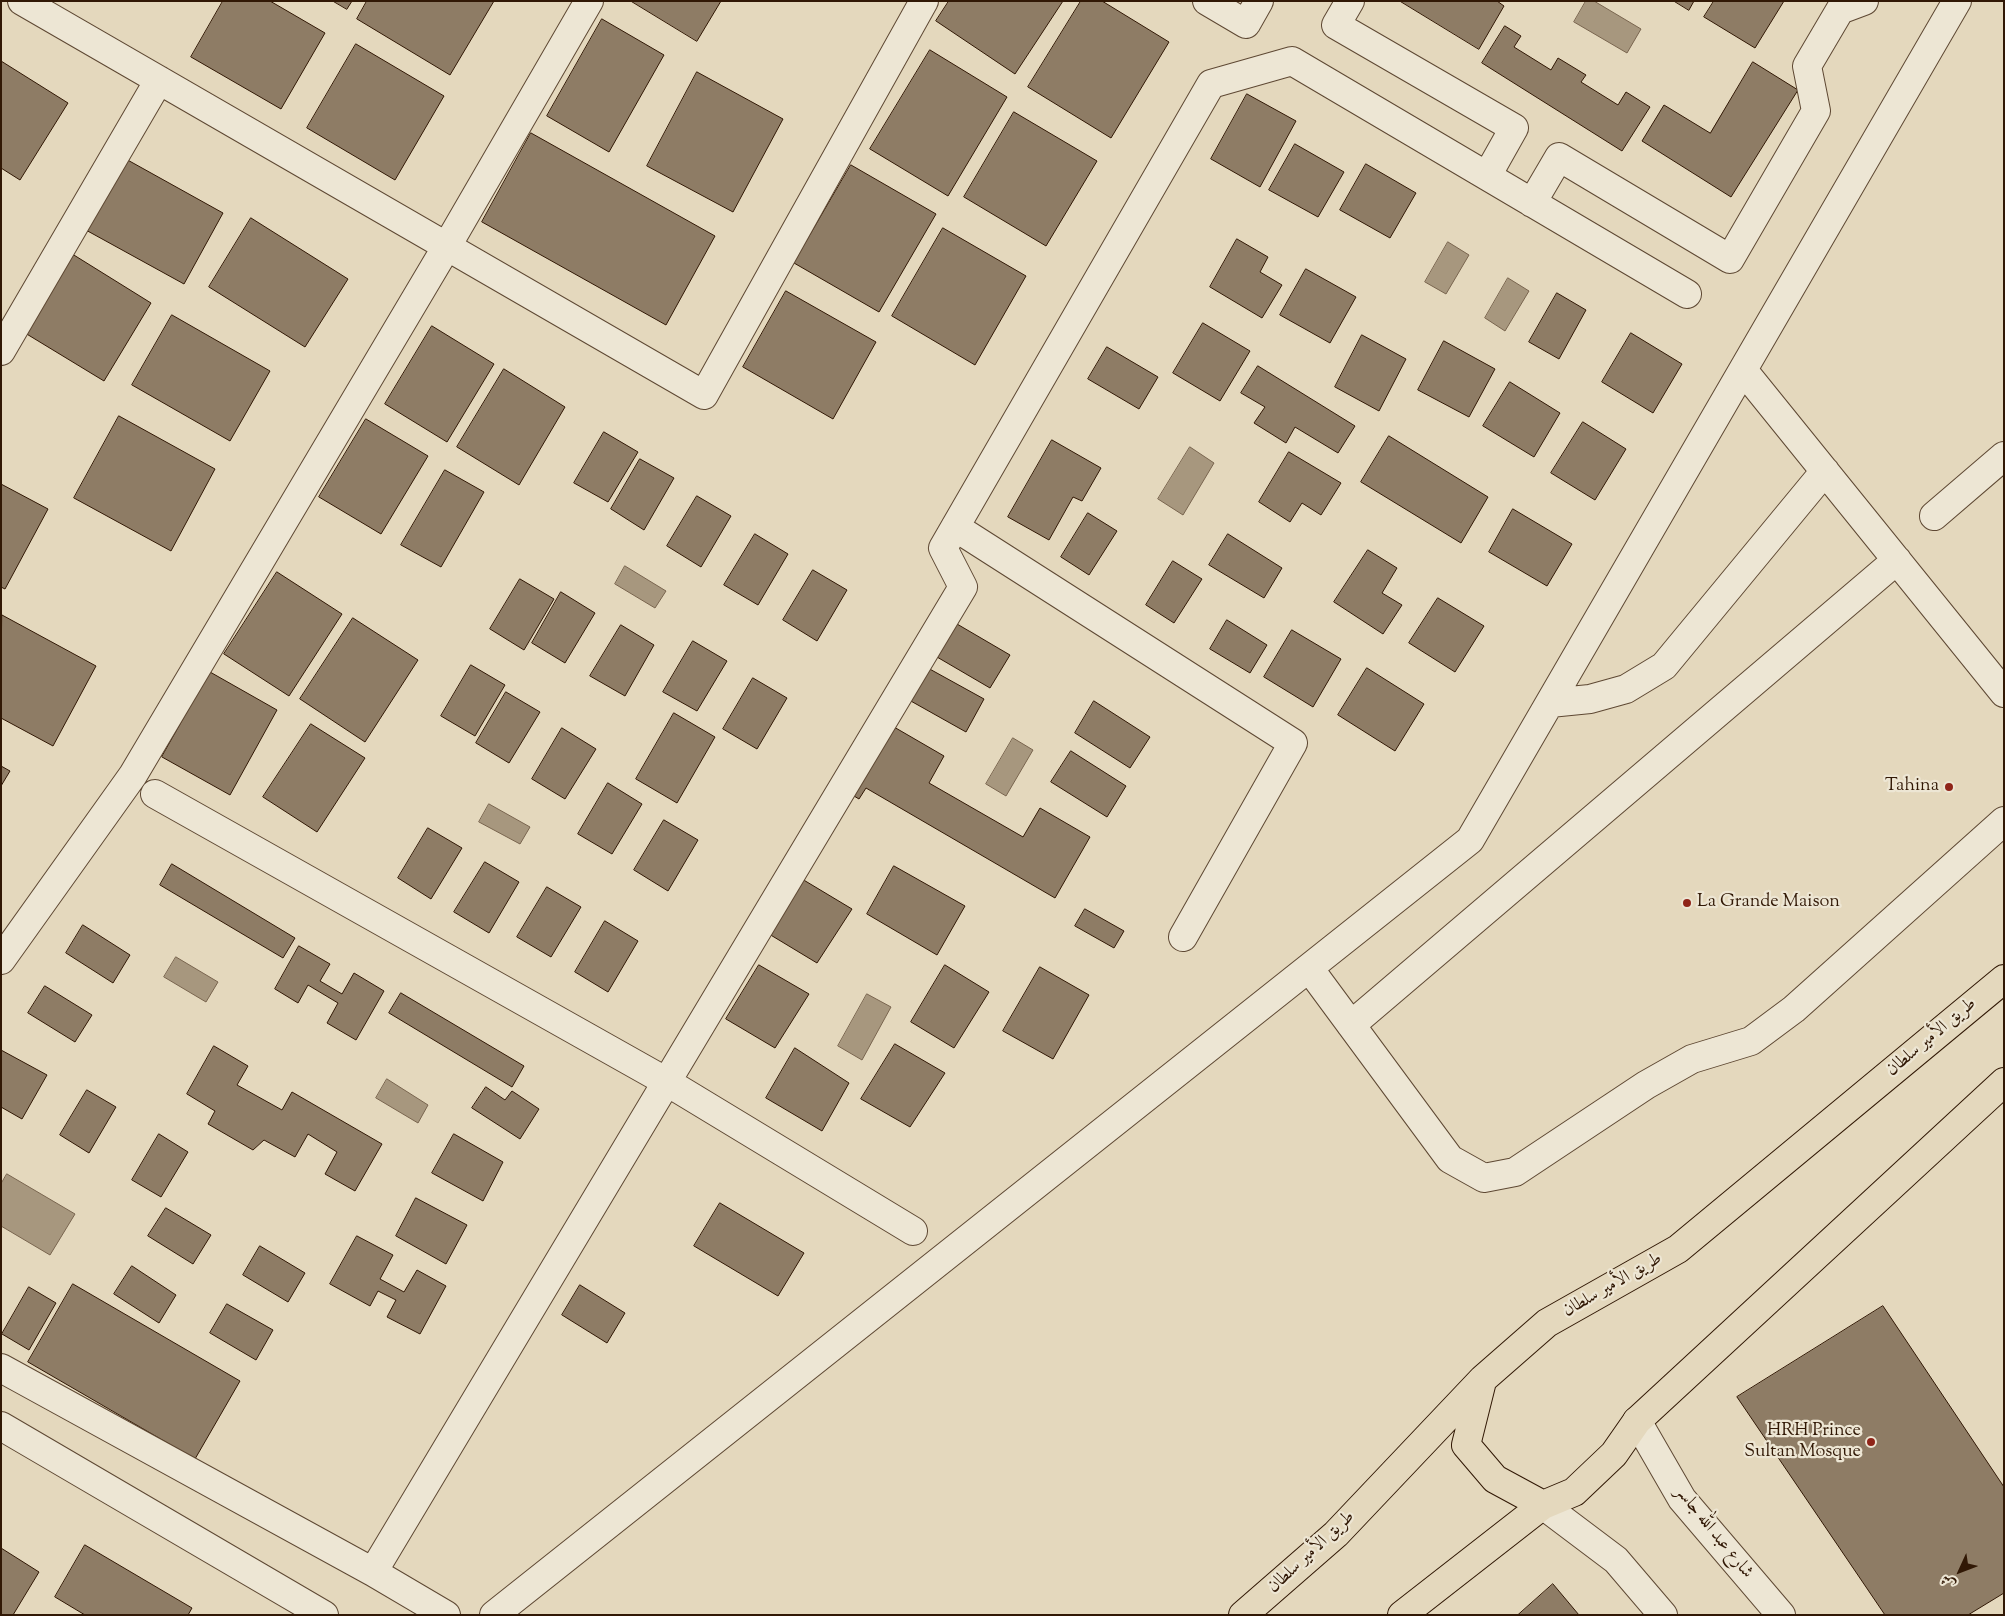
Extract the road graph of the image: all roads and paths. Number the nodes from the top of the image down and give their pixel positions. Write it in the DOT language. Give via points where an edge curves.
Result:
graph roads {
  1 [pos="22,1"];
  2 [pos="589,1"];
  3 [pos="924,1"];
  4 [pos="1207,1"];
  5 [pos="1260,1"];
  6 [pos="1350,1"];
  7 [pos="1864,1"];
  8 [pos="1957,1"];
  9 [pos="159,80"];
  10 [pos="1487,176"];
  11 [pos="1532,202"];
  12 [pos="447,246"];
  13 [pos="1687,294"];
  14 [pos="1,351"];
  15 [pos="1743,370"];
  16 [pos="2004,456"];
  17 [pos="1825,470"];
  18 [pos="1934,516"];
  19 [pos="955,527"];
  20 [pos="1897,560"];
  21 [pos="2004,693"];
  22 [pos="1550,703"];
  23 [pos="155,794"];
  24 [pos="2004,821"];
  25 [pos="1183,936"];
  26 [pos="1,960"];
  27 [pos="1309,968"];
  28 [pos="2004,979"];
  29 [pos="1351,1025"];
  30 [pos="666,1082"];
  31 [pos="1998,1096"];
  32 [pos="913,1231"];
  33 [pos="1,1368"];
  34 [pos="1483,1379"];
  35 [pos="1637,1421"];
  36 [pos="1,1426"];
  37 [pos="1543,1505"];
  38 [pos="374,1572"];
  39 [pos="324,1615"];
  40 [pos="446,1615"];
  41 [pos="494,1615"];
  42 [pos="1243,1615"];
  43 [pos="1402,1615"];
  44 [pos="1663,1615"];
  45 [pos="1781,1615"];
  1 -- 9 [label="street"];
  2 -- 12 [label="street"];
  3 -- 12 [label="street" via="704,395"];
  4 -- 5 [label="street" via="1246,24"];
  6 -- 10 [label="street" via="1336,25 1514,128"];
  7 -- 11 [label="street" via="1840,10 1807,66 1816,111 1730,259 1559,157"];
  8 -- 15 [label="street"];
  9 -- 12 [label="street"];
  9 -- 14 [label="street"];
  10 -- 11 [label="street"];
  10 -- 19 [label="street" via="1292,61 1212,84"];
  11 -- 13 [label="street"];
  12 -- 26 [label="street" via="133,774"];
  15 -- 17 [label="street"];
  15 -- 22 [label="street"];
  16 -- 18 [label="street"];
  17 -- 20 [label="street"];
  17 -- 22 [label="street" via="1664,666 1626,689 1590,699"];
  19 -- 25 [label="street" via="1293,743"];
  19 -- 30 [label="street" via="943,548 963,587"];
  20 -- 21 [label="street"];
  20 -- 29 [label="street"];
  22 -- 27 [label="street" via="1470,840"];
  23 -- 30 [label="street"];
  24 -- 29 [label="street" via="1794,1009 1751,1041 1692,1059 1646,1084 1515,1172 1484,1178 1450,1159"];
  27 -- 29 [label="street"];
  27 -- 41 [label="street"];
  28 -- 34 [label="main road, طريق الأمير سلطان" via="1678,1249 1548,1323"];
  30 -- 32 [label="street"];
  30 -- 38 [label="street"];
  31 -- 35 [label="main road"];
  33 -- 38 [label="street"];
  34 -- 37 [label="main road" via="1466,1445 1495,1479"];
  34 -- 42 [label="main road, طريق الأمير سلطان" via="1336,1534"];
  35 -- 37 [label="main road" via="1614,1454 1574,1492"];
  35 -- 45 [label="street, شارع عبد الله جاسر" via="1682,1499"];
  36 -- 39 [label="street"];
  37 -- 43 [label="main road"];
  37 -- 44 [label="street" via="1616,1560"];
  38 -- 40 [label="street"];
}
